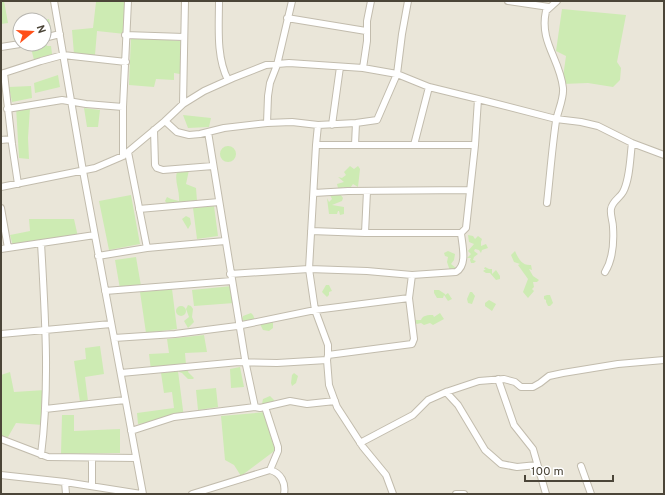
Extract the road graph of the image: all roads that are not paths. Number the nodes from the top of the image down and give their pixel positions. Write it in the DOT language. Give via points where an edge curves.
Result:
graph roads {
  1 [pos="54,1"];
  2 [pos="128,1"];
  3 [pos="185,1"];
  4 [pos="218,1"];
  5 [pos="292,1"];
  6 [pos="371,1"];
  7 [pos="408,1"];
  8 [pos="508,1"];
  9 [pos="557,1"];
  10 [pos="549,8"];
  11 [pos="287,18"];
  12 [pos="366,31"];
  13 [pos="60,34"];
  14 [pos="125,35"];
  15 [pos="52,36"];
  16 [pos="184,37"];
  17 [pos="12,45"];
  18 [pos="1,47"];
  19 [pos="63,55"];
  20 [pos="126,62"];
  21 [pos="277,64"];
  22 [pos="340,67"];
  23 [pos="363,68"];
  24 [pos="2,74"];
  25 [pos="397,74"];
  26 [pos="228,80"];
  27 [pos="429,86"];
  28 [pos="478,99"];
  29 [pos="71,101"];
  30 [pos="183,104"];
  31 [pos="123,107"];
  32 [pos="7,109"];
  33 [pos="556,119"];
  34 [pos="165,121"];
  35 [pos="267,123"];
  36 [pos="356,123"];
  37 [pos="332,125"];
  38 [pos="318,126"];
  39 [pos="154,130"];
  40 [pos="208,132"];
  41 [pos="11,139"];
  42 [pos="1,140"];
  43 [pos="632,143"];
  44 [pos="316,145"];
  45 [pos="414,145"];
  46 [pos="475,145"];
  47 [pos="355,146"];
  48 [pos="126,154"];
  49 [pos="664,155"];
  50 [pos="213,166"];
  51 [pos="83,171"];
  52 [pos="18,184"];
  53 [pos="1,187"];
  54 [pos="470,190"];
  55 [pos="367,191"];
  56 [pos="314,193"];
  57 [pos="219,202"];
  58 [pos="547,203"];
  59 [pos="1,208"];
  60 [pos="139,209"];
  61 [pos="311,231"];
  62 [pos="366,233"];
  63 [pos="462,233"];
  64 [pos="94,235"];
  65 [pos="225,242"];
  66 [pos="41,243"];
  67 [pos="146,248"];
  68 [pos="4,249"];
  69 [pos="98,256"];
  70 [pos="310,269"];
  71 [pos="605,272"];
  72 [pos="230,274"];
  73 [pos="412,275"];
  74 [pos="232,281"];
  75 [pos="105,291"];
  76 [pos="409,298"];
  77 [pos="315,310"];
  78 [pos="111,324"];
  79 [pos="240,325"];
  80 [pos="45,330"];
  81 [pos="1,334"];
  82 [pos="114,338"];
  83 [pos="327,357"];
  84 [pos="664,360"];
  85 [pos="246,362"];
  86 [pos="120,373"];
  87 [pos="498,379"];
  88 [pos="446,392"];
  89 [pos="126,400"];
  90 [pos="335,401"];
  91 [pos="255,407"];
  92 [pos="265,407"];
  93 [pos="45,409"];
  94 [pos="131,431"];
  95 [pos="1,439"];
  96 [pos="360,443"];
  97 [pos="41,455"];
  98 [pos="92,458"];
  99 [pos="136,458"];
  100 [pos="537,465"];
  101 [pos="581,466"];
  102 [pos="270,470"];
  103 [pos="1,475"];
  104 [pos="65,482"];
  105 [pos="92,486"];
  106 [pos="99,487"];
  107 [pos="66,494"];
  108 [pos="100,494"];
  109 [pos="142,494"];
  110 [pos="192,494"];
  111 [pos="284,494"];
  112 [pos="393,494"];
  113 [pos="456,494"];
  114 [pos="464,494"];
  115 [pos="546,494"];
  116 [pos="592,494"];
  1 -- 13 [label="street"];
  2 -- 14 [label="street"];
  3 -- 16 [label="street"];
  4 -- 26 [label="street" via="222,64"];
  5 -- 11 [label="street"];
  6 -- 12 [label="street"];
  7 -- 25 [label="street"];
  8 -- 10 [label="street"];
  9 -- 10 [label="street"];
  10 -- 33 [label="street" via="546,11 544,30 563,88"];
  11 -- 12 [label="street"];
  11 -- 21 [label="street"];
  12 -- 23 [label="street"];
  13 -- 15 [label="street"];
  13 -- 19 [label="street"];
  14 -- 16 [label="street"];
  14 -- 20 [label="street"];
  16 -- 30 [label="street"];
  17 -- 18 [label="street"];
  19 -- 20 [label="street"];
  19 -- 24 [label="street"];
  19 -- 29 [label="street"];
  20 -- 31 [label="street"];
  21 -- 22 [label="street"];
  21 -- 26 [label="street"];
  21 -- 35 [label="street" via="270,83"];
  22 -- 23 [label="street"];
  22 -- 37 [label="street"];
  23 -- 25 [label="street"];
  24 -- 32 [label="street"];
  25 -- 27 [label="street"];
  25 -- 36 [label="street" via="377,120"];
  26 -- 30 [label="street"];
  27 -- 28 [label="street"];
  27 -- 45 [label="street"];
  28 -- 33 [label="street"];
  28 -- 46 [label="street"];
  29 -- 31 [label="street"];
  29 -- 32 [label="street" via="49,101"];
  29 -- 51 [label="street"];
  30 -- 34 [label="street"];
  31 -- 48 [label="street"];
  32 -- 41 [label="street"];
  33 -- 43 [label="street" via="598,126"];
  33 -- 58 [label="street"];
  34 -- 39 [label="street"];
  34 -- 40 [label="street" via="177,132 189,135"];
  35 -- 38 [label="street" via="292,122"];
  35 -- 40 [label="street"];
  36 -- 37 [label="street"];
  36 -- 47 [label="street"];
  37 -- 38 [label="street"];
  38 -- 44 [label="street"];
  39 -- 48 [label="street"];
  39 -- 50 [label="street" via="157,168 163,170"];
  40 -- 50 [label="street"];
  41 -- 42 [label="street"];
  41 -- 52 [label="street"];
  43 -- 49 [label="street"];
  43 -- 71 [label="street" via="623,193 612,204 610,210 613,226 612,251"];
  44 -- 47 [label="street"];
  44 -- 56 [label="street"];
  45 -- 46 [label="street"];
  45 -- 47 [label="street"];
  46 -- 54 [label="street"];
  48 -- 51 [label="street"];
  48 -- 60 [label="street"];
  50 -- 57 [label="street"];
  51 -- 52 [label="street"];
  51 -- 64 [label="street"];
  52 -- 53 [label="street"];
  54 -- 55 [label="street"];
  54 -- 63 [label="street" via="466,228"];
  55 -- 56 [label="street"];
  55 -- 62 [label="street"];
  56 -- 61 [label="street"];
  57 -- 60 [label="street"];
  57 -- 65 [label="street"];
  59 -- 68 [label="street"];
  60 -- 67 [label="street"];
  61 -- 62 [label="street"];
  61 -- 70 [label="street"];
  62 -- 63 [label="street"];
  63 -- 73 [label="street" via="463,261 460,270"];
  64 -- 66 [label="street"];
  64 -- 69 [label="street"];
  65 -- 67 [label="street"];
  65 -- 72 [label="street"];
  66 -- 68 [label="street"];
  66 -- 80 [label="street"];
  67 -- 69 [label="street"];
  69 -- 75 [label="street"];
  70 -- 72 [label="street"];
  70 -- 73 [label="street"];
  70 -- 77 [label="street"];
  72 -- 74 [label="street"];
  73 -- 76 [label="street"];
  74 -- 75 [label="street"];
  74 -- 79 [label="street"];
  75 -- 78 [label="street"];
  76 -- 77 [label="street"];
  76 -- 83 [label="street" via="414,339 412,344"];
  77 -- 79 [label="street"];
  77 -- 83 [label="street" via="328,345"];
  78 -- 80 [label="street"];
  78 -- 82 [label="street"];
  79 -- 82 [label="street" via="175,334"];
  79 -- 85 [label="street"];
  80 -- 81 [label="street"];
  80 -- 93 [label="street"];
  82 -- 86 [label="street"];
  83 -- 85 [label="street" via="277,363"];
  83 -- 90 [label="street" via="329,385"];
  84 -- 87 [label="street" via="562,373 549,376 532,387 521,387 515,382"];
  85 -- 86 [label="street"];
  85 -- 91 [label="street"];
  86 -- 89 [label="street"];
  87 -- 88 [label="street" via="479,381"];
  87 -- 100 [label="street" via="514,425 532,446"];
  88 -- 96 [label="street" via="428,400 413,416"];
  88 -- 100 [label="street" via="458,405 485,450 500,464 517,467"];
  89 -- 93 [label="street"];
  89 -- 94 [label="street"];
  90 -- 92 [label="street" via="307,404 290,401"];
  90 -- 96 [label="street"];
  91 -- 92 [label="street"];
  91 -- 94 [label="street" via="174,417"];
  92 -- 102 [label="street" via="278,447"];
  93 -- 97 [label="street"];
  94 -- 99 [label="street"];
  95 -- 97 [label="street"];
  96 -- 112 [label="street" via="386,475"];
  97 -- 98 [label="street"];
  98 -- 99 [label="street"];
  98 -- 105 [label="street"];
  99 -- 109 [label="street"];
  100 -- 115 [label="street"];
  101 -- 116 [label="street"];
  102 -- 110 [label="street"];
  102 -- 111 [label="street" via="281,476"];
  103 -- 104 [label="street"];
  104 -- 105 [label="street"];
  104 -- 107 [label="street"];
  105 -- 106 [label="street"];
  106 -- 108 [label="street"];
  106 -- 109 [label="street"];
  113 -- 114 [label="street"];
}
